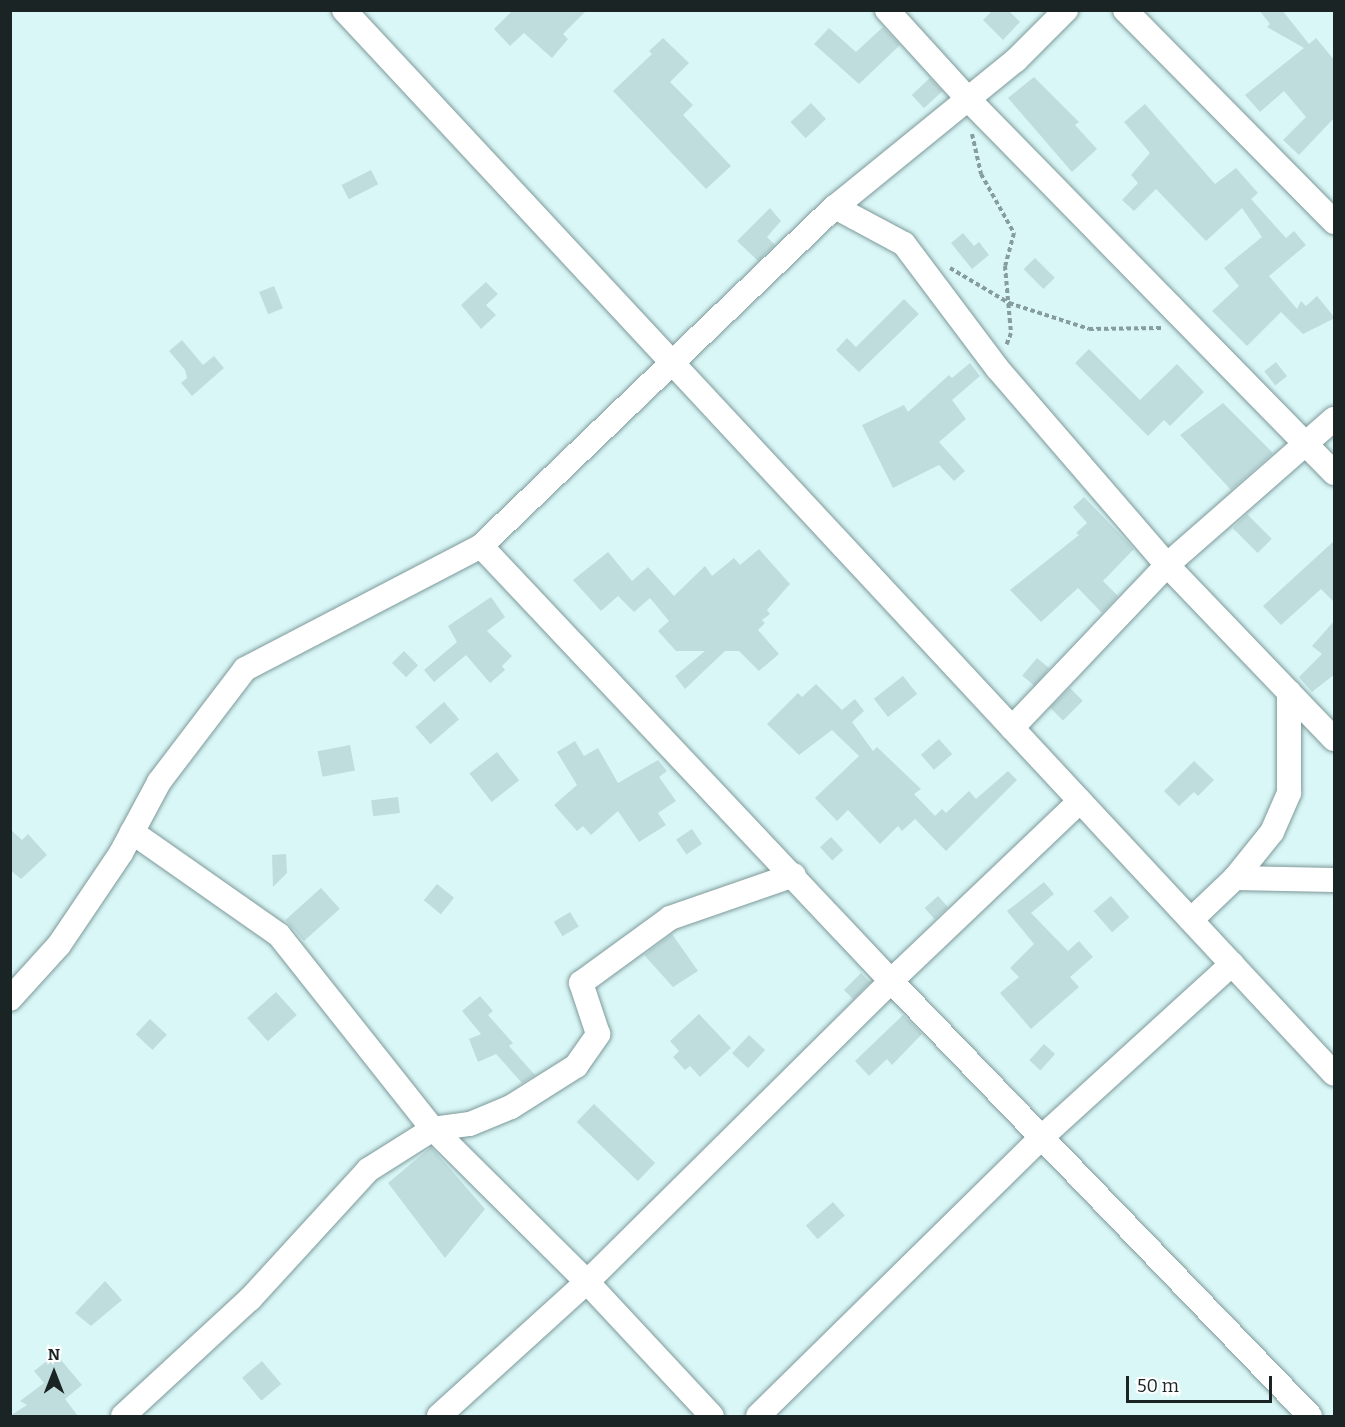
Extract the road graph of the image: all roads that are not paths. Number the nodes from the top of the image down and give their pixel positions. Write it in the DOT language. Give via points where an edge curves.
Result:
graph roads {
  1 [pos="344,10"];
  2 [pos="888,10"];
  3 [pos="1066,10"];
  4 [pos="1125,10"];
  5 [pos="967,98"];
  6 [pos="836,207"];
  7 [pos="1335,222"];
  8 [pos="671,362"];
  9 [pos="1335,419"];
  10 [pos="1308,445"];
  11 [pos="1335,473"];
  12 [pos="481,546"];
  13 [pos="1167,565"];
  14 [pos="1289,692"];
  15 [pos="1012,728"];
  16 [pos="1335,739"];
  17 [pos="1080,801"];
  18 [pos="132,832"];
  19 [pos="794,875"];
  20 [pos="1235,878"];
  21 [pos="1335,880"];
  22 [pos="1191,920"];
  23 [pos="1232,964"];
  24 [pos="891,981"];
  25 [pos="10,999"];
  26 [pos="1335,1074"];
  27 [pos="433,1129"];
  28 [pos="1041,1137"];
  29 [pos="587,1282"];
  30 [pos="123,1416"];
  31 [pos="439,1416"];
  32 [pos="712,1416"];
  33 [pos="758,1416"];
  34 [pos="1310,1416"];
  1 -- 8 [label="street"];
  2 -- 5 [label="street"];
  3 -- 5 [label="street" via="1016,60"];
  4 -- 7 [label="street"];
  5 -- 6 [label="street"];
  5 -- 10 [label="street"];
  6 -- 8 [label="street"];
  6 -- 13 [label="street" via="904,244 997,369"];
  8 -- 12 [label="street"];
  8 -- 15 [label="street"];
  9 -- 10 [label="street"];
  10 -- 11 [label="street"];
  10 -- 13 [label="street"];
  12 -- 18 [label="street" via="245,669 159,783"];
  12 -- 19 [label="street"];
  13 -- 14 [label="street"];
  13 -- 15 [label="street"];
  14 -- 16 [label="street"];
  14 -- 20 [label="street" via="1289,794 1272,832"];
  15 -- 17 [label="street"];
  17 -- 22 [label="street"];
  17 -- 24 [label="street"];
  18 -- 25 [label="street" via="59,945"];
  18 -- 27 [label="street" via="279,935"];
  19 -- 24 [label="street"];
  19 -- 27 [label="street" via="670,918 581,984 598,1034 576,1066 512,1107 470,1124"];
  20 -- 21 [label="street"];
  20 -- 22 [label="street"];
  22 -- 23 [label="street"];
  23 -- 26 [label="street"];
  23 -- 28 [label="street"];
  24 -- 28 [label="street"];
  24 -- 29 [label="street"];
  27 -- 29 [label="street"];
  27 -- 30 [label="street" via="368,1170 250,1299"];
  28 -- 33 [label="street"];
  28 -- 34 [label="street"];
  29 -- 31 [label="street"];
  29 -- 32 [label="street"];
}
